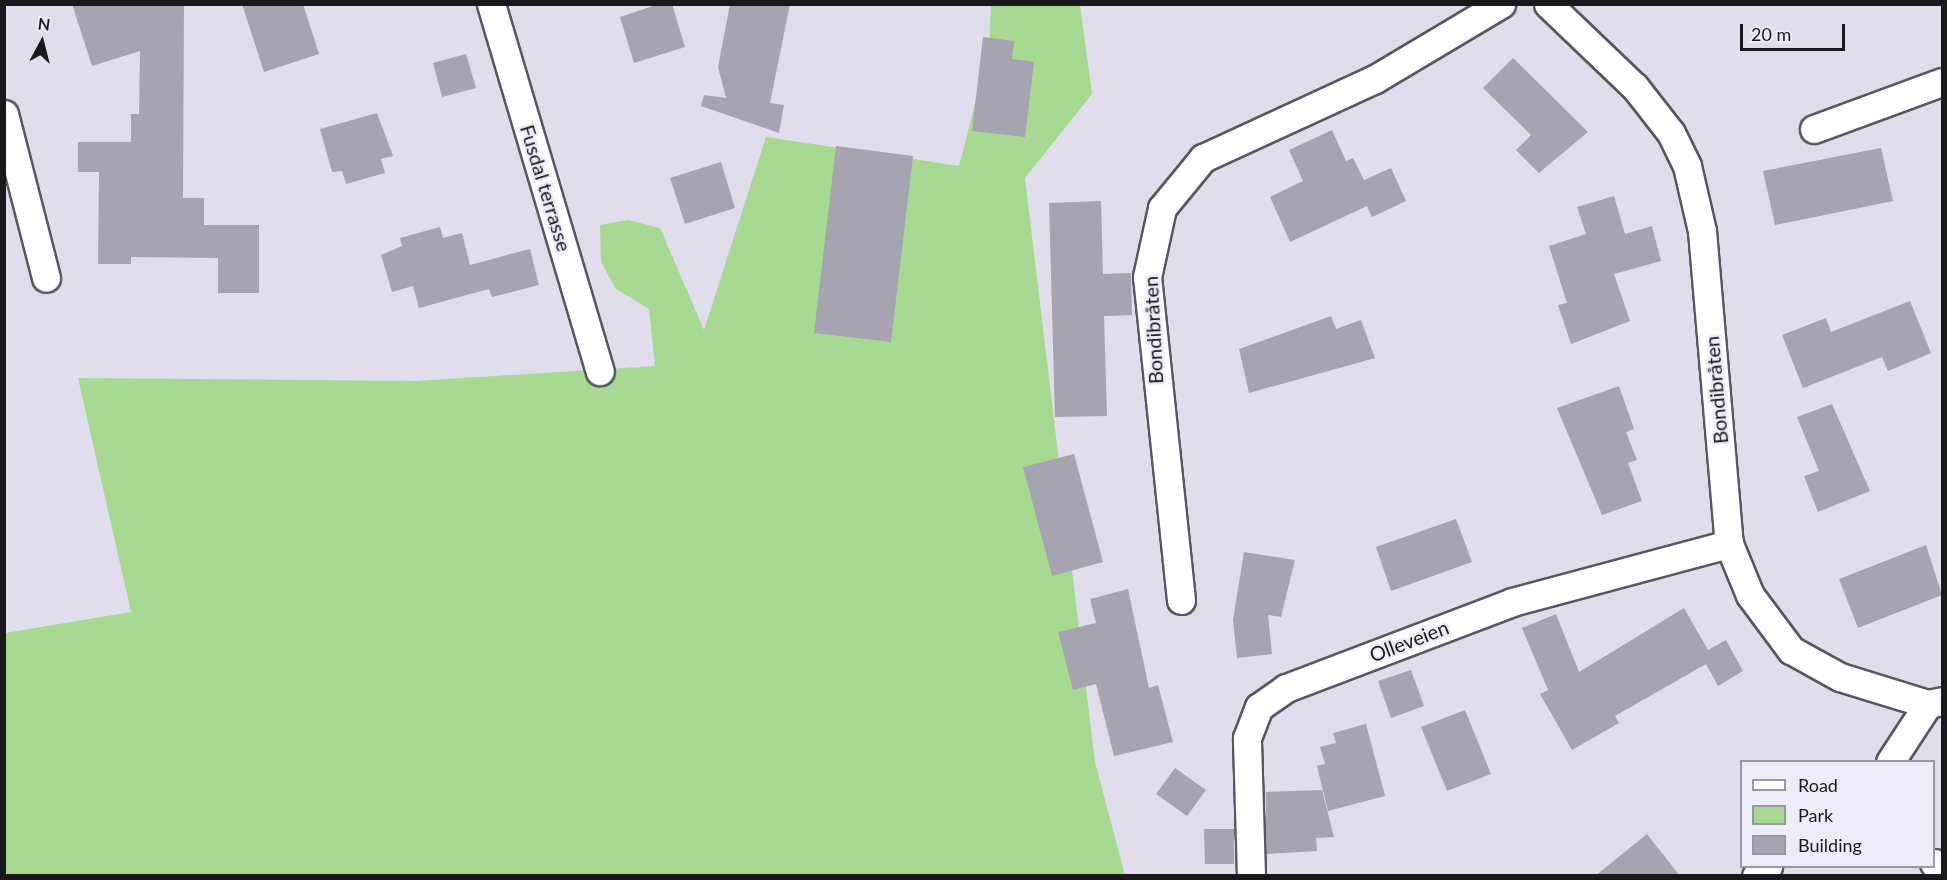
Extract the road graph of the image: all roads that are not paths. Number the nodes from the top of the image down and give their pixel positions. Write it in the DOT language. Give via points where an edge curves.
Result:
graph roads {
  1 [pos="491,4"];
  2 [pos="1501,4"];
  3 [pos="1548,4"];
  4 [pos="1942,82"];
  5 [pos="4,114"];
  6 [pos="1814,129"];
  7 [pos="46,279"];
  8 [pos="600,371"];
  9 [pos="1729,544"];
  10 [pos="1181,600"];
  11 [pos="1935,703"];
  12 [pos="1892,760"];
  13 [pos="1251,876"];
  1 -- 8 [label="street, Fusdal terrasse"];
  2 -- 10 [label="street, Bondibråten" via="1375,79 1203,158 1162,208 1147,277"];
  3 -- 9 [label="street, Bondibråten" via="1635,87 1671,133 1687,166 1702,231"];
  4 -- 6 [label="street"];
  5 -- 7 [label="street"];
  9 -- 11 [label="street, Bondibråten" via="1750,595 1791,650 1855,686"];
  9 -- 13 [label="street, Olleveien" via="1512,602 1286,688 1259,707 1247,738"];
  11 -- 12 [label="street"];
}
